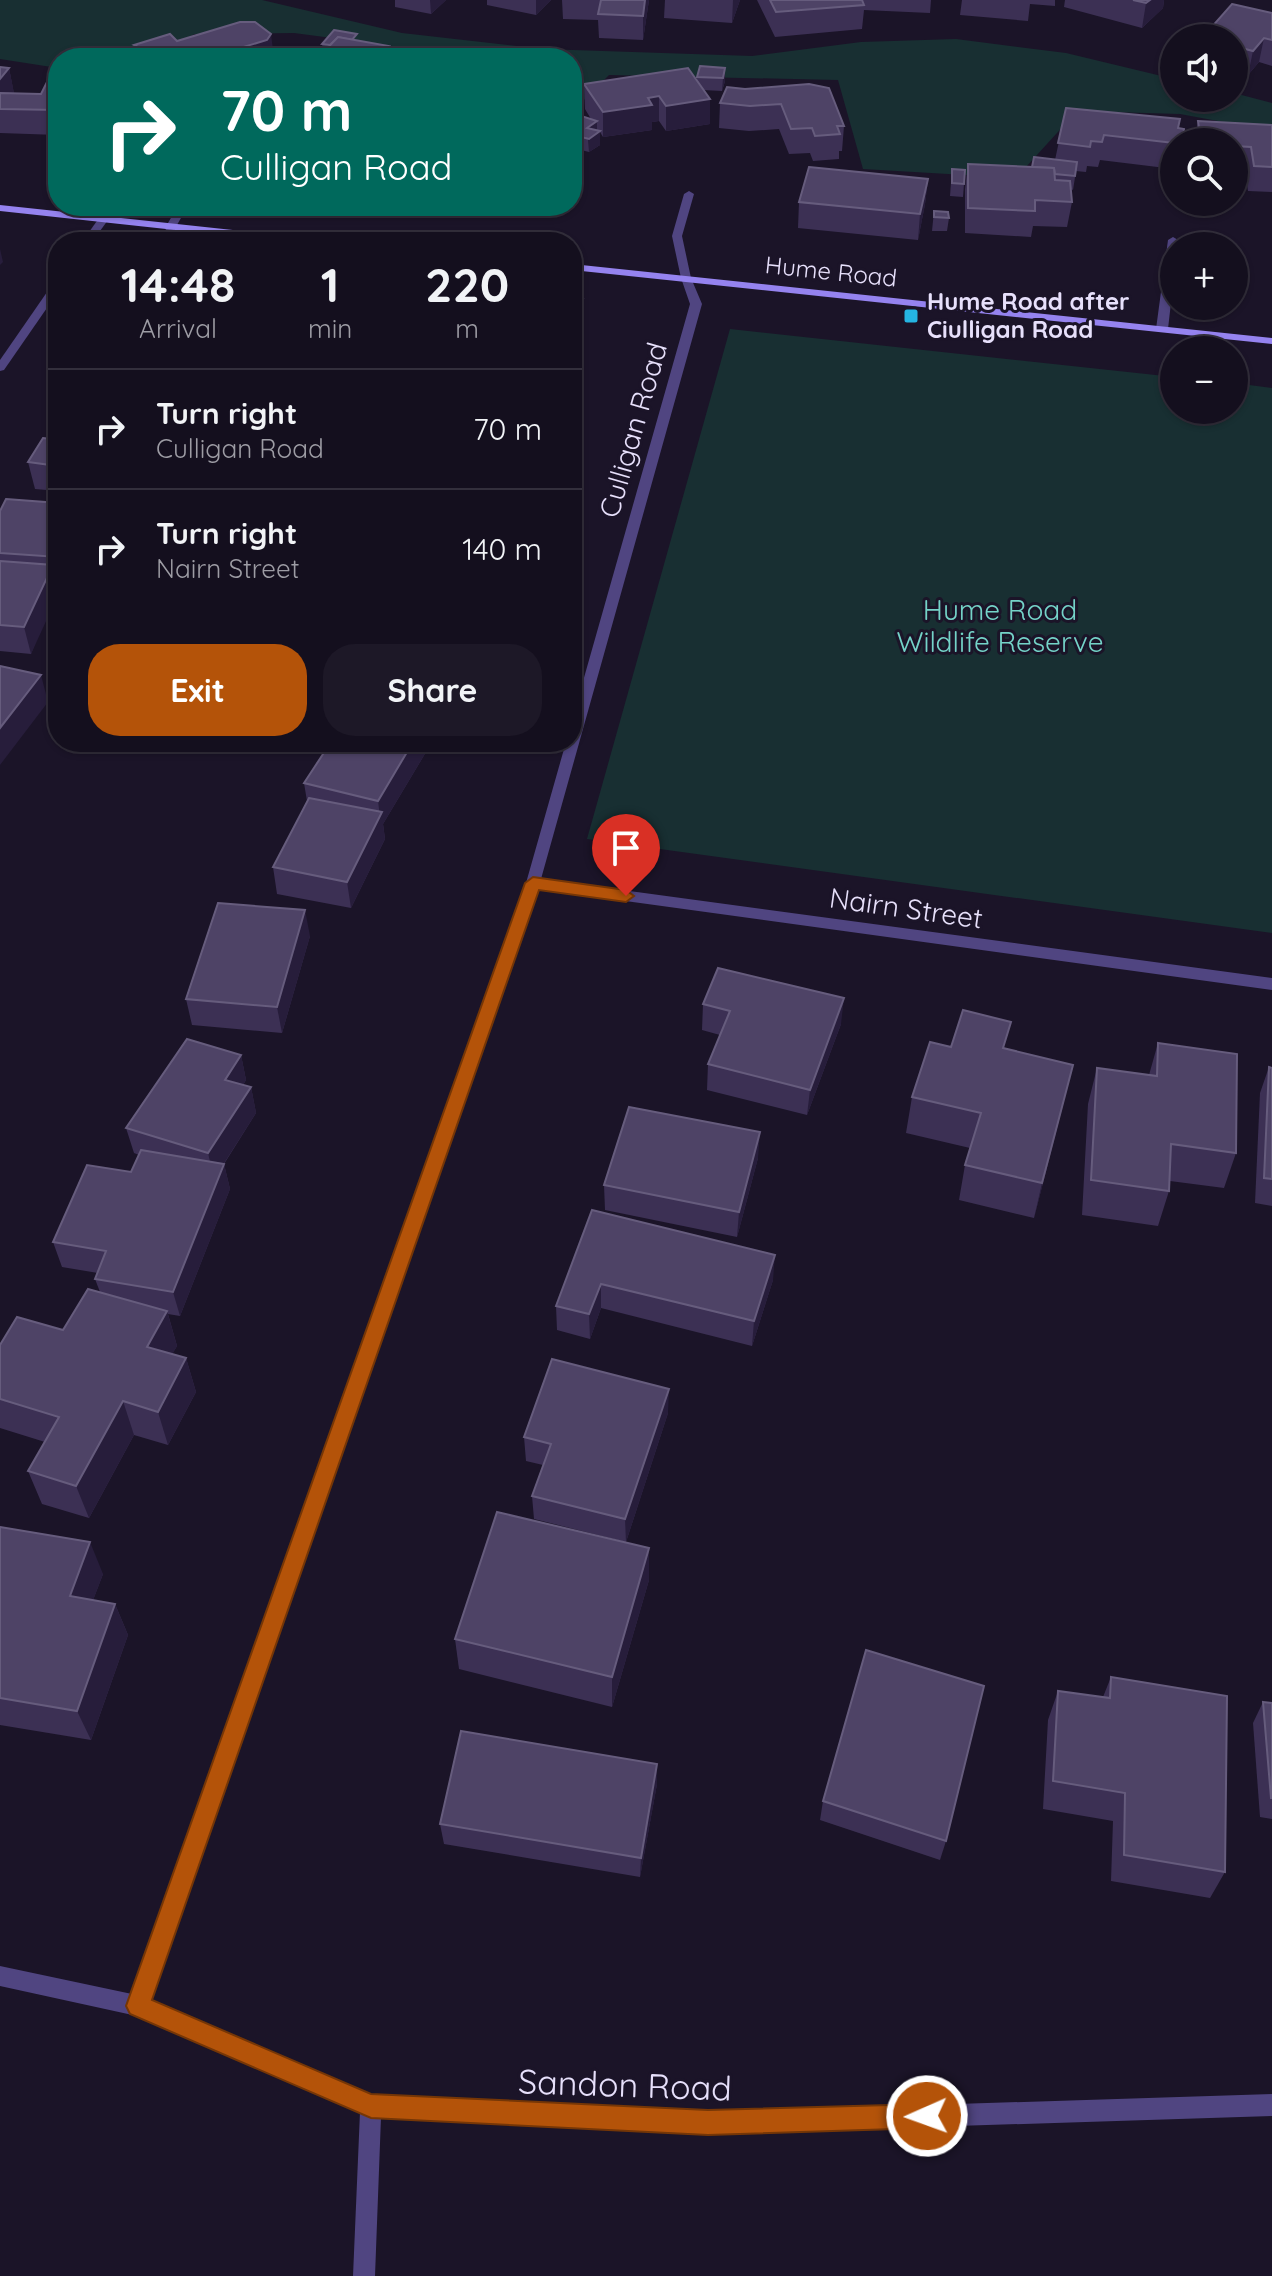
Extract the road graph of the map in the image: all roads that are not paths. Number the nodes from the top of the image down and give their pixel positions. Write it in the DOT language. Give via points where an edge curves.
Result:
graph roads {
  1 [pos="689,194"];
  2 [pos="0,208"];
  3 [pos="48,214"];
  4 [pos="69,216"];
  5 [pos="177,216"];
  6 [pos="103,220"];
  7 [pos="170,228"];
  8 [pos="94,232"];
  9 [pos="212,232"];
  10 [pos="582,268"];
  11 [pos="686,278"];
  12 [pos="48,298"];
  13 [pos="1163,320"];
  14 [pos="1162,329"];
  15 [pos="1272,341"];
  16 [pos="0,368"];
  17 [pos="582,709"];
  18 [pos="570,752"];
  19 [pos="533,883"];
  20 [pos="1272,984"];
  21 [pos="0,1976"];
  22 [pos="138,2006"];
  23 [pos="1272,2105"];
  24 [pos="371,2106"];
  25 [pos="364,2276"];
  1 -- 11 [label="street" via="677,236"];
  2 -- 3 [label="street"];
  4 -- 6 [label="street"];
  5 -- 7 [label="street"];
  6 -- 7 [label="street"];
  6 -- 8 [label="street"];
  7 -- 9 [label="street"];
  10 -- 11 [label="street, Hume Road"];
  11 -- 14 [label="street, Hume Road"];
  11 -- 17 [label="street, Culligan Road" via="696,304"];
  12 -- 16 [label="street"];
  13 -- 14 [label="street"];
  14 -- 15 [label="street, Hume Road"];
  18 -- 19 [label="street, Culligan Road"];
  19 -- 20 [label="street, Nairn Street"];
  19 -- 22 [label="street, Culligan Road"];
  21 -- 22 [label="street, Sandon Road"];
  22 -- 24 [label="street, Sandon Road"];
  23 -- 24 [label="street, Sandon Road" via="708,2123"];
  24 -- 25 [label="street"];
}
